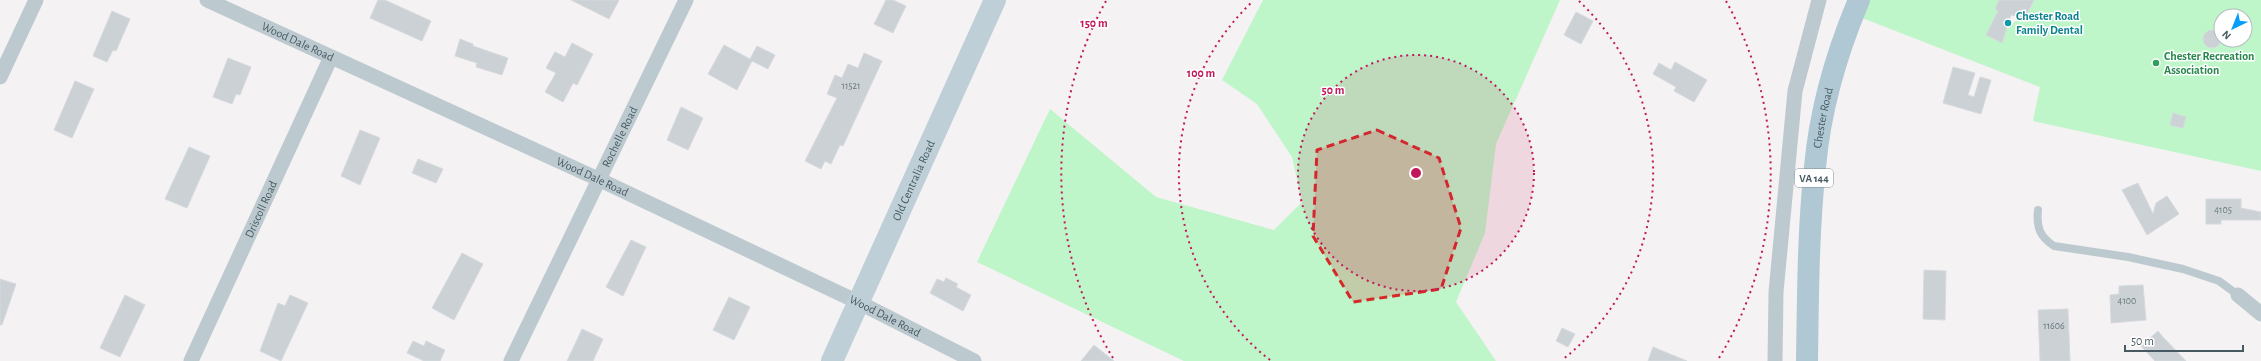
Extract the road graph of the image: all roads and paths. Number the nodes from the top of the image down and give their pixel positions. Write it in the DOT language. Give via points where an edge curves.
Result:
graph roads {
  1 [pos="36,0"];
  2 [pos="207,0"];
  3 [pos="686,0"];
  4 [pos="995,0"];
  5 [pos="1819,0"];
  6 [pos="1858,0"];
  7 [pos="331,57"];
  8 [pos="0,77"];
  9 [pos="598,179"];
  10 [pos="2038,210"];
  11 [pos="2238,295"];
  12 [pos="860,303"];
  13 [pos="2261,314"];
  14 [pos="191,361"];
  15 [pos="511,361"];
  16 [pos="832,361"];
  17 [pos="974,361"];
  18 [pos="1775,361"];
  19 [pos="1806,361"];
  1 -- 8 [label="street"];
  2 -- 7 [label="street, Wood Dale Road"];
  3 -- 9 [label="street, Rochelle Road"];
  4 -- 12 [label="street, Old Centralia Road"];
  5 -- 18 [label="street, VA 144" via="1795,91 1776,292"];
  6 -- 19 [label="main road, Chester Road / VA 144" via="1822,120 1814,167"];
  7 -- 9 [label="street, Wood Dale Road"];
  7 -- 14 [label="street, Driscoll Road"];
  9 -- 12 [label="street, Wood Dale Road"];
  9 -- 15 [label="street, Rochelle Road"];
  10 -- 11 [label="lane" via="2036,222 2039,232 2054,246 2128,257 2183,269 2219,281"];
  11 -- 13 [label="street"];
  12 -- 16 [label="street, Old Centralia Road"];
  12 -- 17 [label="street, Wood Dale Road"];
}
